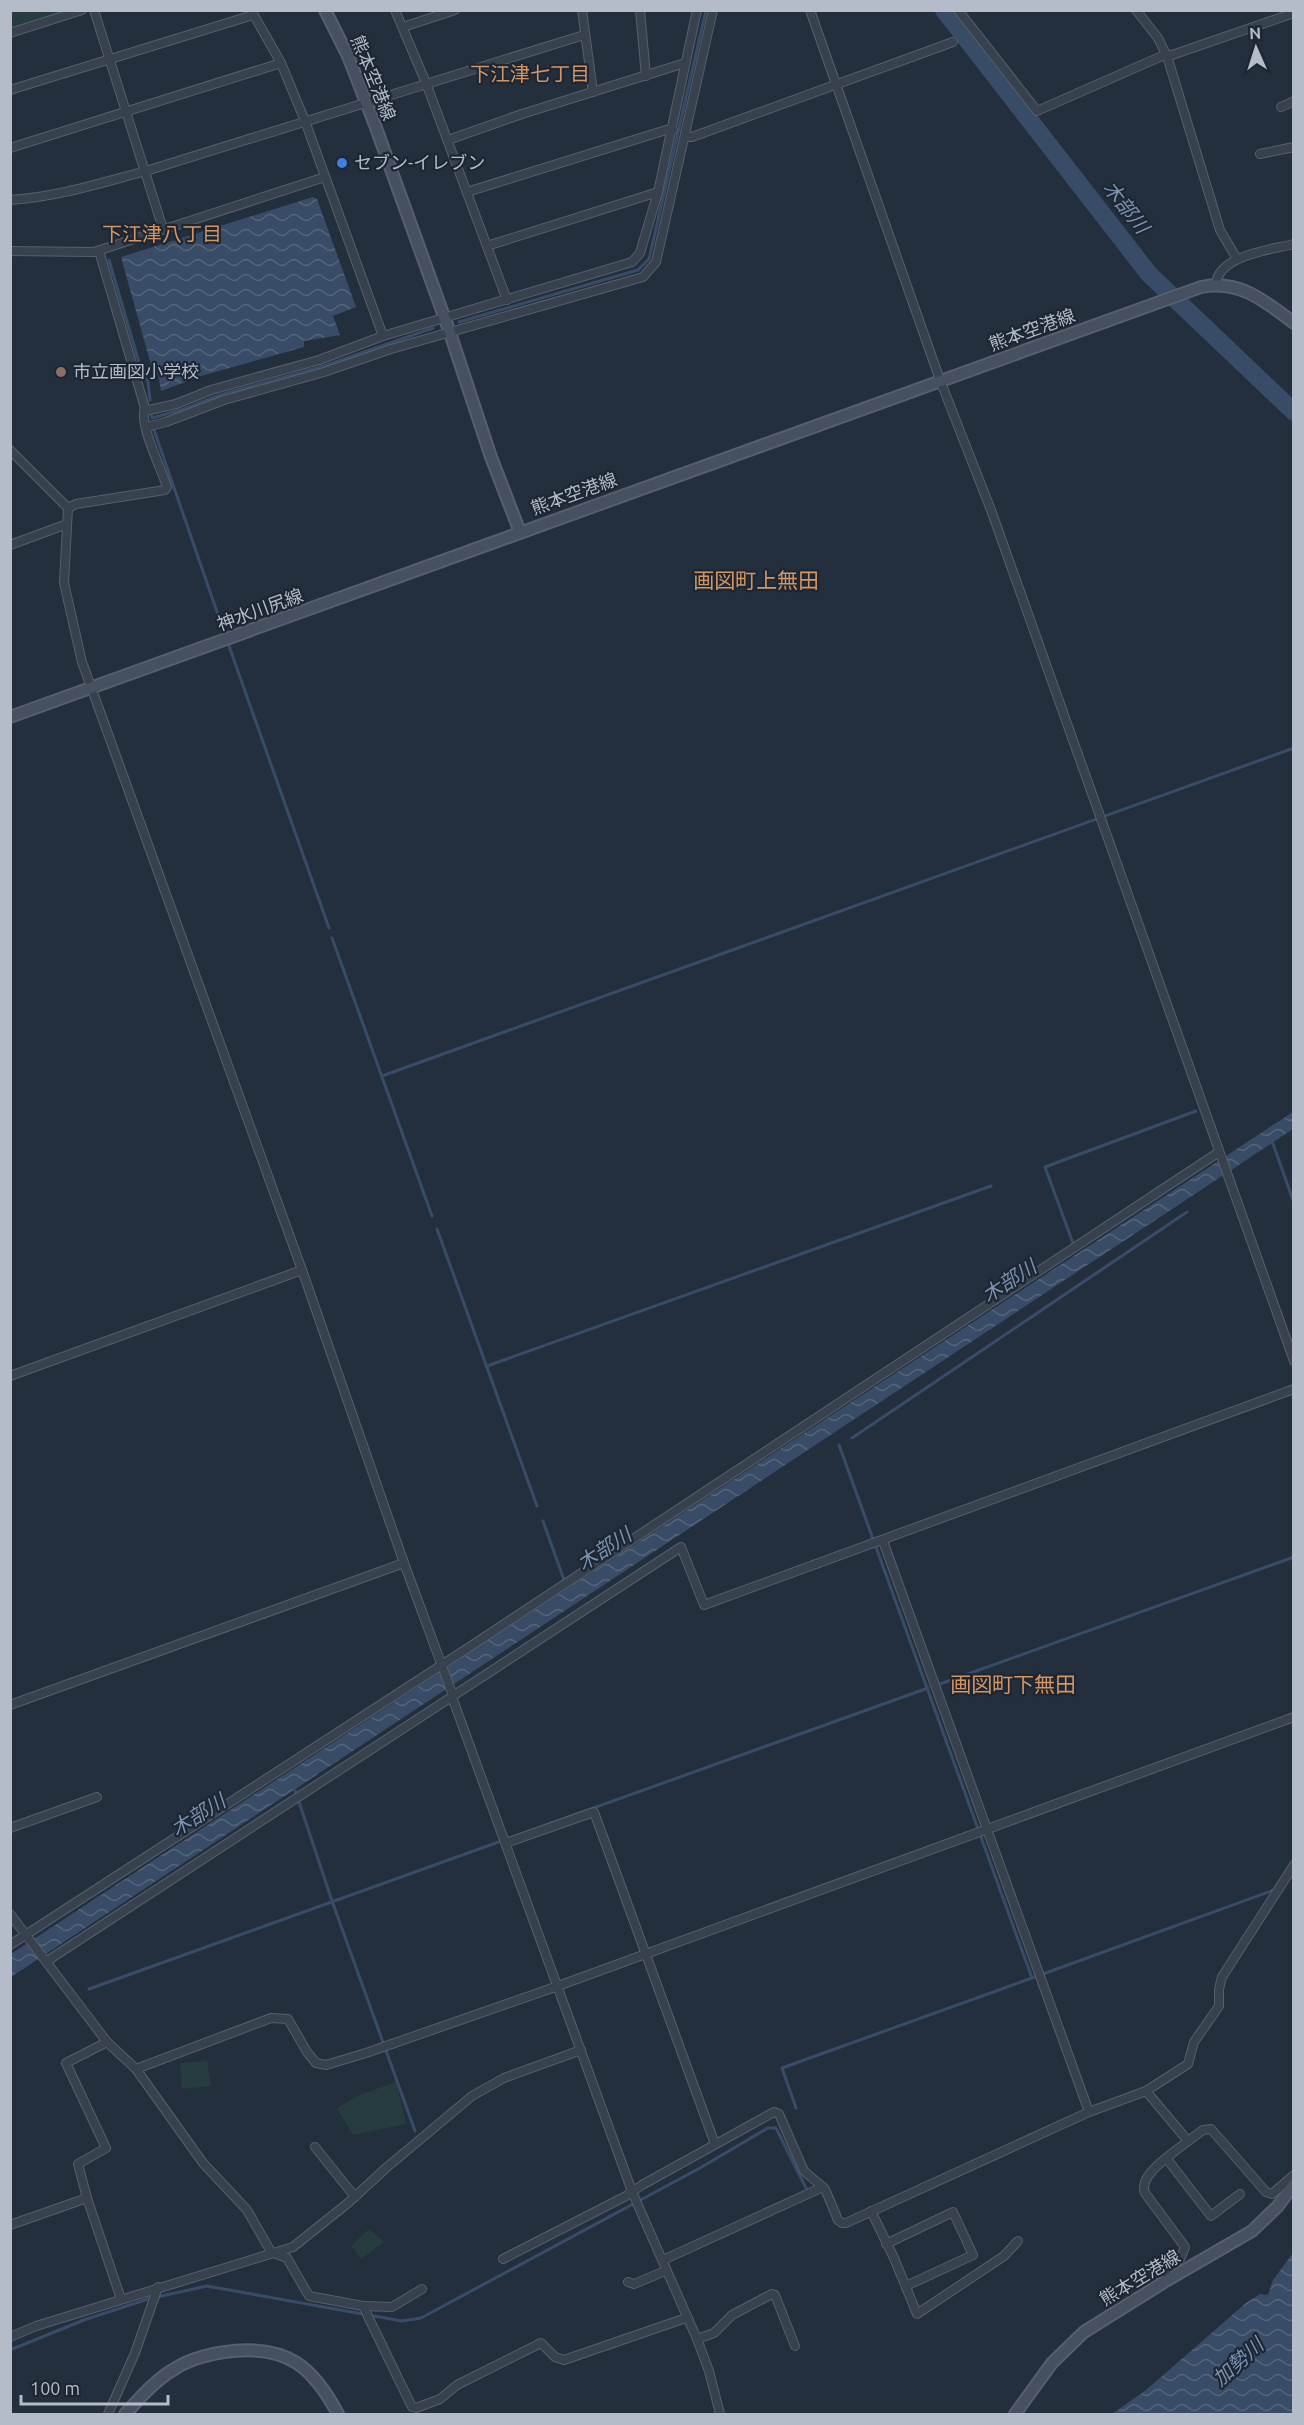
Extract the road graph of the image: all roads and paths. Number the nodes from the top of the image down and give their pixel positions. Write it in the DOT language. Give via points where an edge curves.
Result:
graph roads {
  1 [pos="82,10"];
  2 [pos="94,10"];
  3 [pos="325,10"];
  4 [pos="395,10"];
  5 [pos="455,10"];
  6 [pos="582,10"];
  7 [pos="640,10"];
  8 [pos="697,10"];
  9 [pos="713,10"];
  10 [pos="810,10"];
  11 [pos="958,10"];
  12 [pos="1136,10"];
  13 [pos="252,13"];
  14 [pos="1293,13"];
  15 [pos="404,27"];
  16 [pos="10,33"];
  17 [pos="584,35"];
  18 [pos="953,42"];
  19 [pos="1167,56"];
  20 [pos="110,59"];
  21 [pos="281,63"];
  22 [pos="685,63"];
  23 [pos="646,76"];
  24 [pos="426,83"];
  25 [pos="836,85"];
  26 [pos="10,90"];
  27 [pos="593,92"];
  28 [pos="1293,101"];
  29 [pos="366,102"];
  30 [pos="1281,106"];
  31 [pos="126,112"];
  32 [pos="305,121"];
  33 [pos="673,130"];
  34 [pos="686,137"];
  35 [pos="448,140"];
  36 [pos="1293,147"];
  37 [pos="10,148"];
  38 [pos="1260,154"];
  39 [pos="146,171"];
  40 [pos="325,177"];
  41 [pos="467,192"];
  42 [pos="658,192"];
  43 [pos="10,200"];
  44 [pos="163,229"];
  45 [pos="1293,244"];
  46 [pos="487,246"];
  47 [pos="10,251"];
  48 [pos="99,251"];
  49 [pos="1237,259"];
  50 [pos="1216,284"];
  51 [pos="507,300"];
  52 [pos="445,318"];
  53 [pos="1293,323"];
  54 [pos="450,333"];
  55 [pos="383,336"];
  56 [pos="940,380"];
  57 [pos="145,408"];
  58 [pos="146,426"];
  59 [pos="10,450"];
  60 [pos="68,508"];
  61 [pos="67,524"];
  62 [pos="520,532"];
  63 [pos="10,545"];
  64 [pos="92,688"];
  65 [pos="10,717"];
  66 [pos="1220,1155"];
  67 [pos="302,1270"];
  68 [pos="1293,1361"];
  69 [pos="10,1376"];
  70 [pos="1293,1389"];
  71 [pos="883,1541"];
  72 [pos="404,1563"];
  73 [pos="442,1665"];
  74 [pos="452,1695"];
  75 [pos="10,1705"];
  76 [pos="1293,1718"];
  77 [pos="97,1797"];
  78 [pos="10,1828"];
  79 [pos="986,1831"];
  80 [pos="506,1843"];
  81 [pos="1293,1865"];
  82 [pos="10,1914"];
  83 [pos="26,1935"];
  84 [pos="10,1945"];
  85 [pos="646,1954"];
  86 [pos="47,1961"];
  87 [pos="558,1986"];
  88 [pos="107,2042"];
  89 [pos="580,2050"];
  90 [pos="136,2069"];
  91 [pos="1146,2091"];
  92 [pos="1089,2112"];
  93 [pos="1188,2142"];
  94 [pos="715,2144"];
  95 [pos="315,2147"];
  96 [pos="1167,2159"];
  97 [pos="1293,2175"];
  98 [pos="1293,2184"];
  99 [pos="822,2187"];
  100 [pos="632,2193"];
  101 [pos="1240,2194"];
  102 [pos="355,2197"];
  103 [pos="87,2198"];
  104 [pos="871,2211"];
  105 [pos="10,2225"];
  106 [pos="1018,2241"];
  107 [pos="886,2244"];
  108 [pos="271,2252"];
  109 [pos="503,2259"];
  110 [pos="663,2260"];
  111 [pos="665,2271"];
  112 [pos="1168,2280"];
  113 [pos="628,2282"];
  114 [pos="906,2286"];
  115 [pos="158,2287"];
  116 [pos="422,2289"];
  117 [pos="121,2299"];
  118 [pos="365,2309"];
  119 [pos="686,2318"];
  120 [pos="10,2337"];
  121 [pos="697,2339"];
  122 [pos="795,2346"];
  123 [pos="108,2415"];
  124 [pos="125,2415"];
  125 [pos="338,2415"];
  126 [pos="720,2415"];
  127 [pos="1015,2415"];
  1 -- 16 [label="street"];
  2 -- 20 [label="street"];
  3 -- 29 [label="main road, 熊本空港線"];
  4 -- 15 [label="street"];
  5 -- 15 [label="street"];
  6 -- 17 [label="street"];
  7 -- 23 [label="street"];
  8 -- 22 [label="street"];
  9 -- 34 [label="street"];
  10 -- 25 [label="street"];
  11 -- 19 [label="street" via="1037,111"];
  12 -- 19 [label="street"];
  13 -- 20 [label="street"];
  13 -- 21 [label="street"];
  14 -- 19 [label="street"];
  15 -- 24 [label="street"];
  17 -- 24 [label="street"];
  17 -- 27 [label="street"];
  18 -- 25 [label="street"];
  19 -- 49 [label="street" via="1220,230"];
  20 -- 26 [label="street"];
  20 -- 31 [label="street"];
  21 -- 31 [label="street"];
  21 -- 32 [label="street"];
  22 -- 23 [label="street"];
  22 -- 33 [label="street"];
  23 -- 27 [label="street"];
  24 -- 29 [label="street"];
  24 -- 35 [label="street"];
  25 -- 34 [label="street"];
  25 -- 56 [label="street"];
  27 -- 35 [label="street"];
  28 -- 30 [label="street"];
  29 -- 32 [label="street"];
  29 -- 52 [label="main road, 熊本空港線"];
  31 -- 37 [label="street"];
  31 -- 39 [label="street"];
  32 -- 39 [label="street"];
  32 -- 40 [label="street"];
  33 -- 41 [label="street"];
  33 -- 42 [label="street"];
  34 -- 54 [label="street" via="656,262 643,277"];
  35 -- 41 [label="street"];
  36 -- 38 [label="street"];
  39 -- 43 [label="street" via="32,199"];
  39 -- 44 [label="street"];
  40 -- 44 [label="street"];
  40 -- 55 [label="street"];
  41 -- 46 [label="street"];
  42 -- 46 [label="street"];
  42 -- 51 [label="street" via="640,253 632,262"];
  44 -- 48 [label="street"];
  45 -- 49 [label="street"];
  46 -- 51 [label="street"];
  47 -- 48 [label="street"];
  48 -- 57 [label="street"];
  49 -- 50 [label="street" via="1217,276"];
  50 -- 53 [label="main road" via="1248,291"];
  50 -- 56 [label="main road, 熊本空港線"];
  51 -- 52 [label="street"];
  52 -- 54 [label="main road, 熊本空港線"];
  52 -- 55 [label="street"];
  54 -- 58 [label="street"];
  54 -- 62 [label="main road, 熊本空港線" via="490,457"];
  55 -- 57 [label="street" via="176,404"];
  56 -- 62 [label="main road, 熊本空港線"];
  56 -- 66 [label="street" via="991,510"];
  57 -- 58 [label="street"];
  58 -- 60 [label="street" via="166,490"];
  59 -- 60 [label="street"];
  60 -- 61 [label="street"];
  61 -- 63 [label="street"];
  61 -- 64 [label="street" via="64,583"];
  62 -- 64 [label="main road, 神水川尻線"];
  64 -- 65 [label="main road, 神水川尻線"];
  64 -- 67 [label="street"];
  66 -- 68 [label="street"];
  66 -- 73 [label="street"];
  67 -- 69 [label="street"];
  67 -- 72 [label="street"];
  70 -- 71 [label="street"];
  71 -- 74 [label="street" via="704,1605 681,1547"];
  71 -- 79 [label="street"];
  72 -- 73 [label="street"];
  72 -- 75 [label="street"];
  73 -- 74 [label="street"];
  73 -- 83 [label="street"];
  74 -- 80 [label="street"];
  74 -- 86 [label="street"];
  76 -- 79 [label="street"];
  77 -- 78 [label="street"];
  79 -- 85 [label="street"];
  79 -- 92 [label="street"];
  80 -- 85 [label="street" via="594,1812"];
  80 -- 87 [label="street"];
  81 -- 91 [label="street" via="1222,1977 1219,2006 1194,2042 1188,2064"];
  82 -- 83 [label="street"];
  83 -- 84 [label="street"];
  83 -- 86 [label="street"];
  85 -- 87 [label="street"];
  85 -- 94 [label="street"];
  86 -- 88 [label="street"];
  87 -- 89 [label="street"];
  87 -- 90 [label="street" via="326,2064 316,2063 288,2019 271,2018"];
  88 -- 90 [label="street"];
  88 -- 103 [label="street" via="66,2063 106,2148 78,2164"];
  89 -- 100 [label="street"];
  89 -- 102 [label="street" via="504,2078 472,2096"];
  90 -- 108 [label="street" via="203,2163 247,2210"];
  91 -- 92 [label="street"];
  91 -- 93 [label="street"];
  92 -- 104 [label="street"];
  93 -- 96 [label="street"];
  93 -- 97 [label="street" via="1203,2130 1211,2129 1266,2192 1272,2194"];
  94 -- 99 [label="street" via="769,2114 779,2114 804,2171"];
  94 -- 100 [label="street"];
  95 -- 102 [label="street"];
  96 -- 101 [label="street" via="1210,2216"];
  96 -- 112 [label="street" via="1150,2172 1142,2187 1185,2247 1180,2259 1166,2271"];
  98 -- 112 [label="main road, 熊本空港線" via="1278,2206 1252,2231"];
  99 -- 104 [label="street" via="842,2223"];
  99 -- 110 [label="street"];
  100 -- 109 [label="street"];
  100 -- 110 [label="street"];
  102 -- 108 [label="street" via="304,2240"];
  103 -- 105 [label="street"];
  103 -- 117 [label="street"];
  104 -- 107 [label="street"];
  106 -- 114 [label="street" via="1004,2256 917,2314"];
  107 -- 114 [label="street"];
  107 -- 114 [label="street" via="953,2212 973,2255"];
  108 -- 115 [label="street"];
  108 -- 118 [label="street" via="287,2258 309,2296"];
  110 -- 111 [label="street"];
  111 -- 113 [label="street" via="634,2284"];
  111 -- 119 [label="street"];
  112 -- 127 [label="main road, 熊本空港線" via="1084,2332 1052,2363"];
  115 -- 117 [label="street"];
  115 -- 123 [label="street"];
  116 -- 118 [label="street" via="392,2307"];
  117 -- 120 [label="street"];
  118 -- 119 [label="street" via="412,2407 416,2408 441,2399 457,2385 542,2343 555,2357 564,2360"];
  119 -- 121 [label="street"];
  121 -- 122 [label="street" via="714,2333 732,2315 772,2294 782,2308"];
  121 -- 126 [label="street"];
  124 -- 125 [label="main road" via="174,2368 225,2352 258,2349 296,2362 310,2373"];
}
